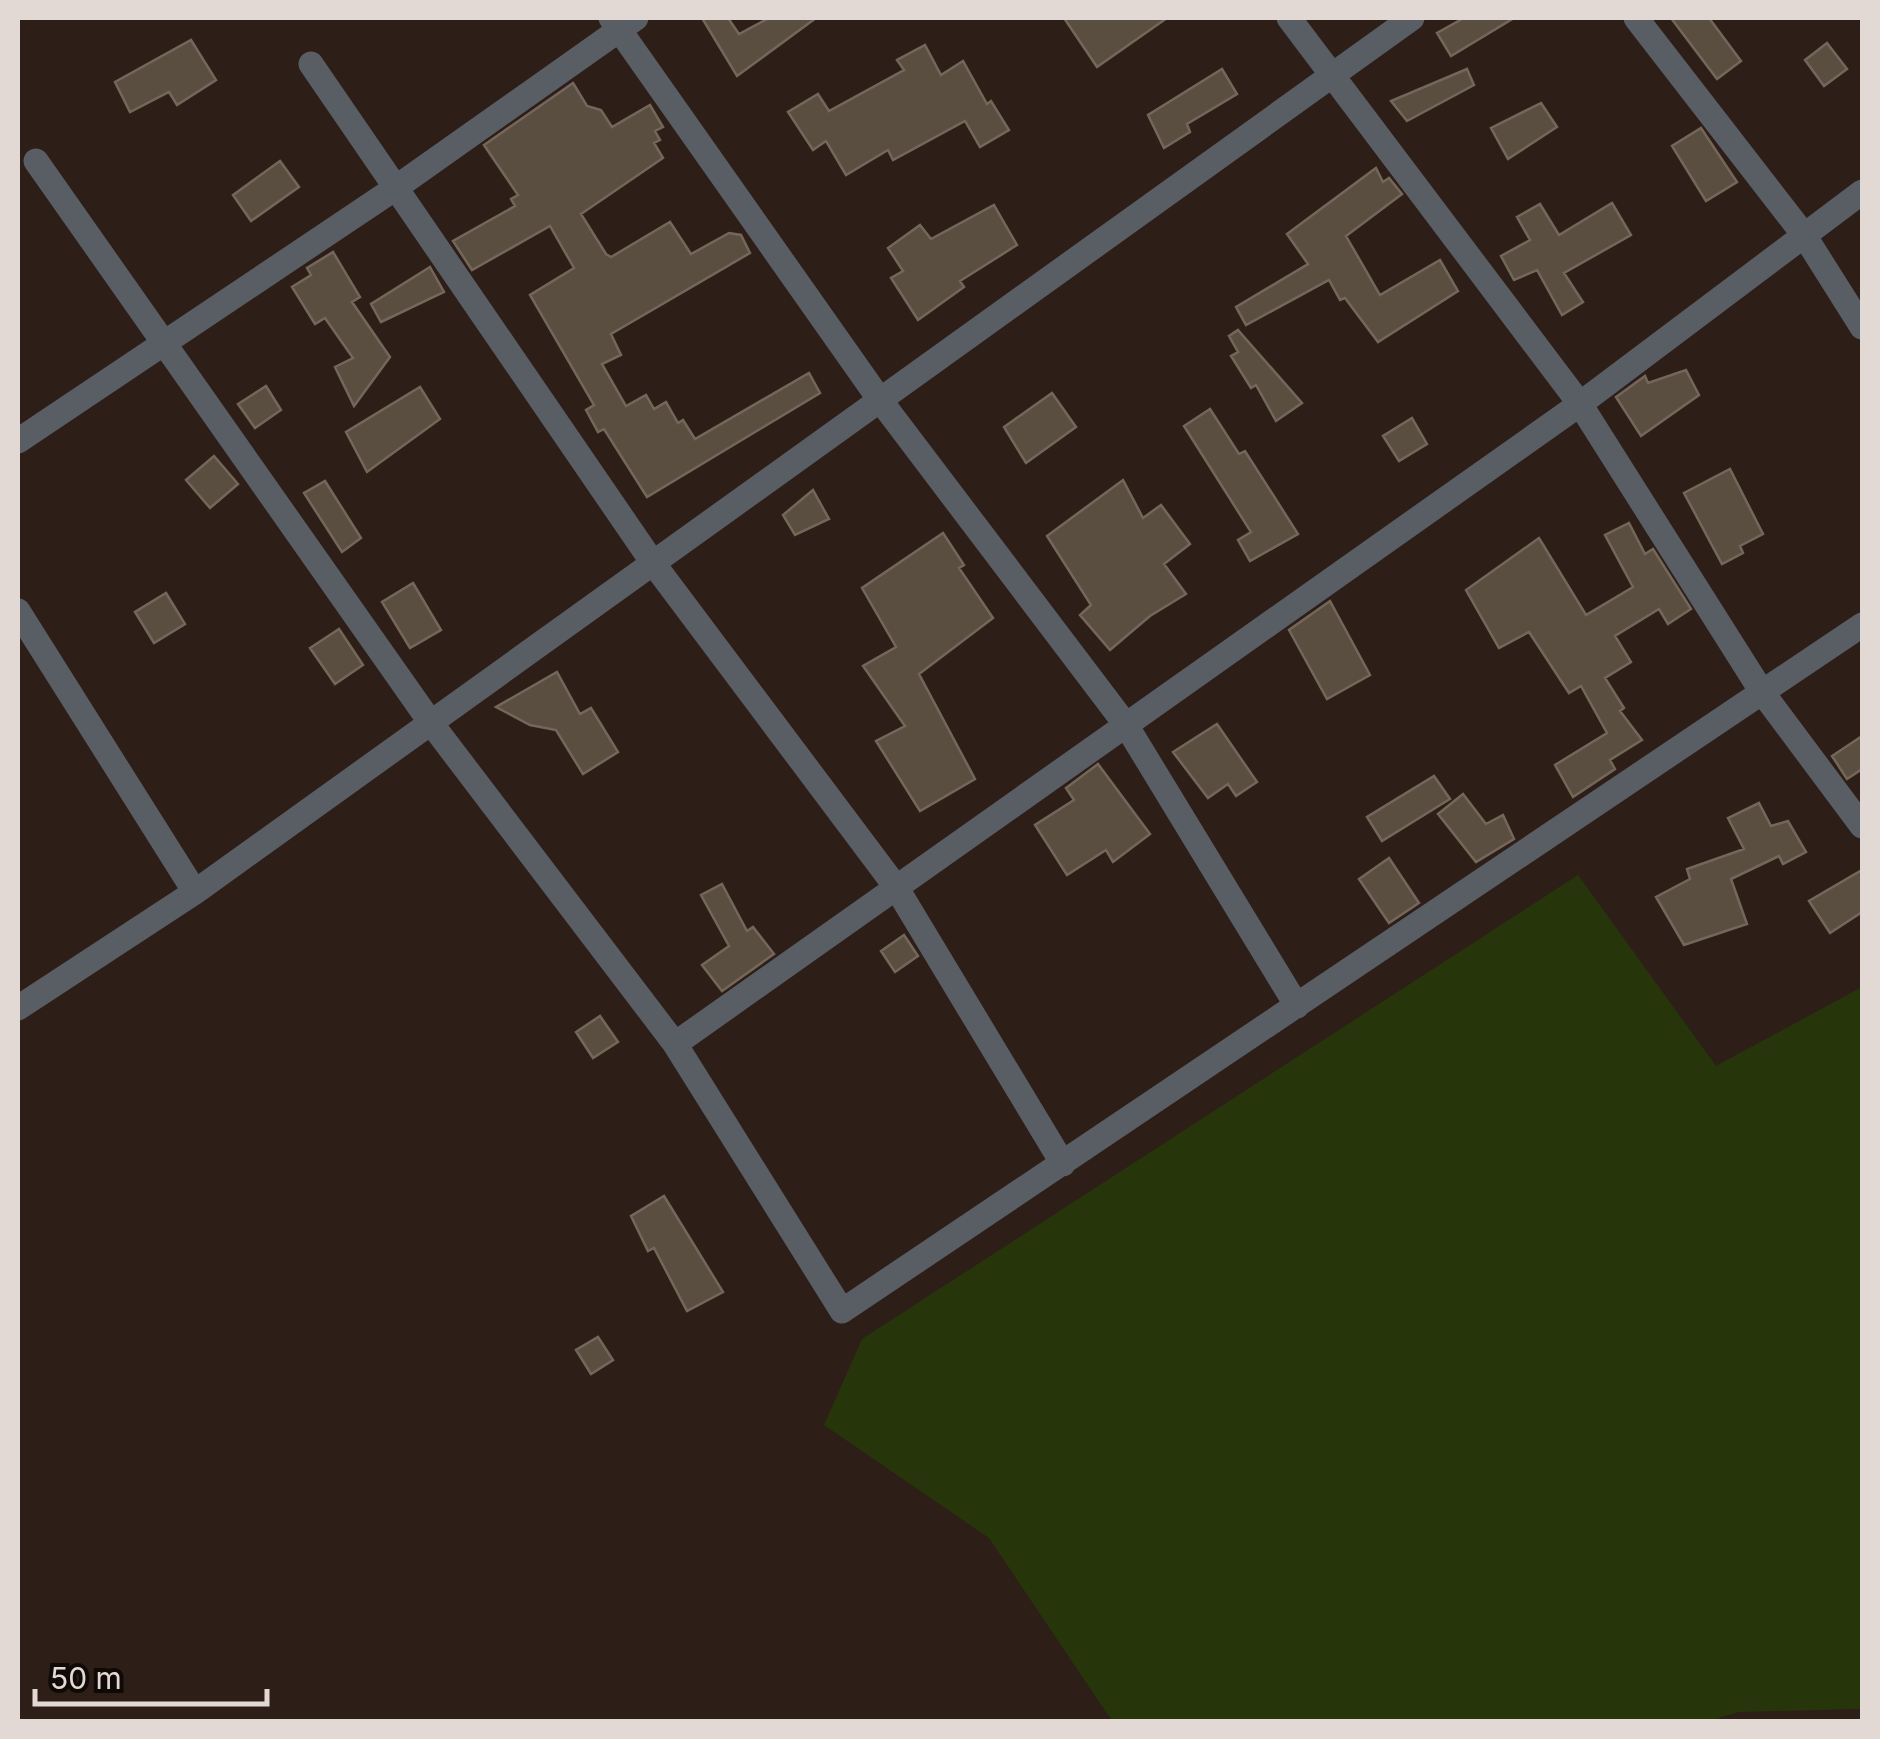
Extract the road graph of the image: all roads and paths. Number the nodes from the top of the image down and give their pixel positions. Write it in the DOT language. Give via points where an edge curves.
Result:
graph roads {
  1 [pos="1289,18"];
  2 [pos="1412,18"];
  3 [pos="1636,18"];
  4 [pos="622,22"];
  5 [pos="311,64"];
  6 [pos="1331,76"];
  7 [pos="36,161"];
  8 [pos="394,189"];
  9 [pos="1862,192"];
  10 [pos="1804,235"];
  11 [pos="1862,327"];
  12 [pos="166,344"];
  13 [pos="880,400"];
  14 [pos="1580,404"];
  15 [pos="18,441"];
  16 [pos="652,563"];
  17 [pos="18,610"];
  18 [pos="1862,625"];
  19 [pos="1762,692"];
  20 [pos="431,722"];
  21 [pos="1126,724"];
  22 [pos="1862,826"];
  23 [pos="896,887"];
  24 [pos="195,892"];
  25 [pos="1297,1006"];
  26 [pos="18,1008"];
  27 [pos="675,1044"];
  28 [pos="1063,1164"];
  1 -- 6 [label="street"];
  2 -- 6 [label="street"];
  3 -- 10 [label="street"];
  4 -- 8 [label="street"];
  4 -- 13 [label="street"];
  5 -- 8 [label="street"];
  6 -- 13 [label="street"];
  6 -- 14 [label="street"];
  7 -- 12 [label="street"];
  8 -- 12 [label="street"];
  8 -- 16 [label="street"];
  9 -- 10 [label="street"];
  10 -- 11 [label="street"];
  10 -- 14 [label="street"];
  12 -- 15 [label="street"];
  12 -- 20 [label="street"];
  13 -- 16 [label="street"];
  13 -- 21 [label="street"];
  14 -- 19 [label="street"];
  14 -- 21 [label="street"];
  16 -- 20 [label="street"];
  16 -- 23 [label="street"];
  17 -- 24 [label="street"];
  18 -- 19 [label="street"];
  19 -- 22 [label="street"];
  19 -- 25 [label="street"];
  20 -- 24 [label="street"];
  20 -- 27 [label="street"];
  21 -- 23 [label="street"];
  21 -- 25 [label="street"];
  23 -- 27 [label="street"];
  23 -- 28 [label="street"];
  24 -- 26 [label="street"];
  25 -- 28 [label="street"];
  27 -- 28 [label="street" via="842,1311"];
}
